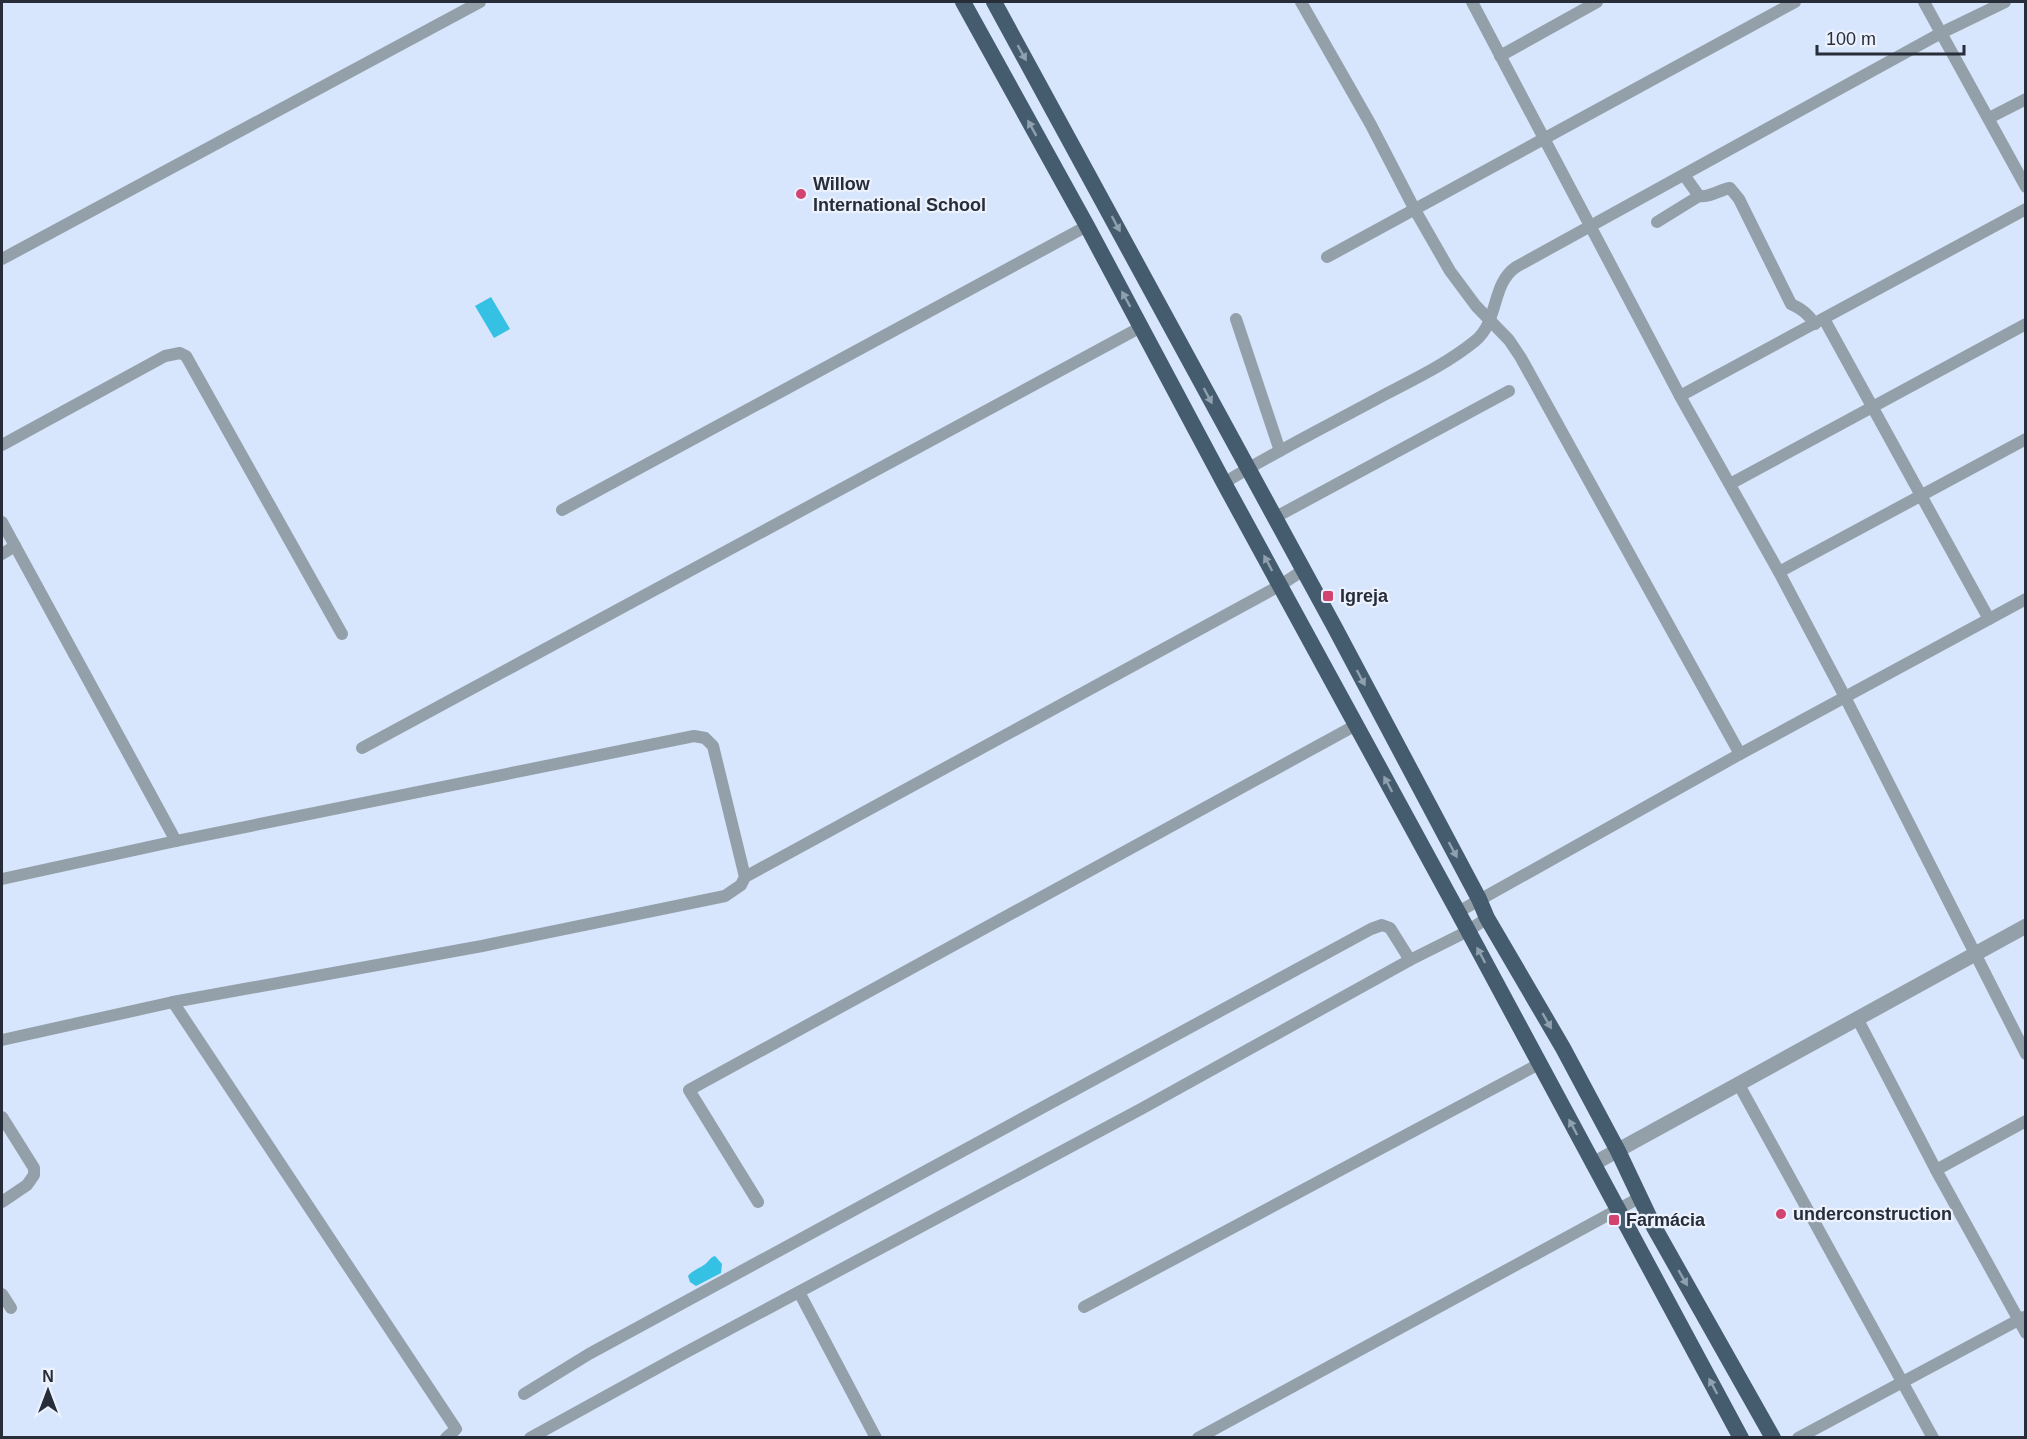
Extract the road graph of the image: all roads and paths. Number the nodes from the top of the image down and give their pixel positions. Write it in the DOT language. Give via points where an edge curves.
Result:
graph roads {
  1 [pos="480,2"];
  2 [pos="963,2"];
  3 [pos="996,2"];
  4 [pos="1302,2"];
  5 [pos="1472,2"];
  6 [pos="1597,2"];
  7 [pos="1795,2"];
  8 [pos="1924,2"];
  9 [pos="2005,2"];
  10 [pos="1941,33"];
  11 [pos="1500,56"];
  12 [pos="2025,99"];
  13 [pos="1989,118"];
  14 [pos="1543,138"];
  15 [pos="1684,175"];
  16 [pos="2025,187"];
  17 [pos="1699,196"];
  18 [pos="2025,209"];
  19 [pos="1415,210"];
  20 [pos="1657,222"];
  21 [pos="1087,226"];
  22 [pos="1590,226"];
  23 [pos="1327,257"];
  24 [pos="2,259"];
  25 [pos="1236,319"];
  26 [pos="1489,321"];
  27 [pos="1819,322"];
  28 [pos="2025,324"];
  29 [pos="1141,327"];
  30 [pos="1509,391"];
  31 [pos="1680,396"];
  32 [pos="1874,406"];
  33 [pos="2025,439"];
  34 [pos="2,445"];
  35 [pos="1280,451"];
  36 [pos="1247,469"];
  37 [pos="1224,483"];
  38 [pos="1730,484"];
  39 [pos="1922,496"];
  40 [pos="562,510"];
  41 [pos="1274,518"];
  42 [pos="2,522"];
  43 [pos="15,546"];
  44 [pos="2,554"];
  45 [pos="1302,571"];
  46 [pos="1779,572"];
  47 [pos="1279,586"];
  48 [pos="2025,599"];
  49 [pos="1989,619"];
  50 [pos="342,634"];
  51 [pos="1845,697"];
  52 [pos="1356,724"];
  53 [pos="362,748"];
  54 [pos="1740,754"];
  55 [pos="177,841"];
  56 [pos="744,877"];
  57 [pos="2,879"];
  58 [pos="1479,899"];
  59 [pos="1458,912"];
  60 [pos="1487,918"];
  61 [pos="2025,926"];
  62 [pos="1468,931"];
  63 [pos="1974,954"];
  64 [pos="1410,960"];
  65 [pos="173,1002"];
  66 [pos="1857,1018"];
  67 [pos="2,1040"];
  68 [pos="2025,1054"];
  69 [pos="1539,1064"];
  70 [pos="1738,1083"];
  71 [pos="2,1117"];
  72 [pos="2025,1121"];
  73 [pos="1618,1151"];
  74 [pos="1593,1164"];
  75 [pos="1936,1170"];
  76 [pos="1639,1198"];
  77 [pos="2,1202"];
  78 [pos="758,1202"];
  79 [pos="1618,1208"];
  80 [pos="799,1292"];
  81 [pos="2,1294"];
  82 [pos="1084,1307"];
  83 [pos="11,1308"];
  84 [pos="2022,1319"];
  85 [pos="2025,1333"];
  86 [pos="1903,1382"];
  87 [pos="524,1394"];
  88 [pos="446,1437"];
  89 [pos="530,1437"];
  90 [pos="876,1437"];
  91 [pos="1198,1437"];
  92 [pos="1741,1437"];
  93 [pos="1773,1437"];
  94 [pos="1798,1437"];
  95 [pos="1933,1437"];
  1 -- 24 [label="street"];
  21 -- 2 [label="highway, one-way"];
  3 -- 36 [label="highway, one-way"];
  4 -- 19 [label="street"];
  5 -- 11 [label="street"];
  6 -- 11 [label="street"];
  7 -- 14 [label="street"];
  8 -- 10 [label="street"];
  9 -- 10 [label="street"];
  10 -- 13 [label="street"];
  10 -- 15 [label="street"];
  11 -- 14 [label="street"];
  12 -- 13 [label="street"];
  13 -- 16 [label="street"];
  14 -- 19 [label="street"];
  14 -- 22 [label="street"];
  15 -- 17 [label="street"];
  15 -- 22 [label="street"];
  17 -- 20 [label="street"];
  17 -- 27 [label="street" via="1730,188 1791,304"];
  18 -- 27 [label="street"];
  19 -- 23 [label="street"];
  19 -- 26 [label="street" via="1463,290"];
  29 -- 21 [label="highway, one-way"];
  21 -- 40 [label="street"];
  22 -- 26 [label="street" via="1507,273"];
  22 -- 31 [label="street"];
  25 -- 35 [label="street"];
  26 -- 35 [label="street" via="1475,341 1428,372"];
  26 -- 54 [label="street" via="1521,358"];
  27 -- 31 [label="street"];
  27 -- 32 [label="street"];
  28 -- 32 [label="street"];
  29 -- 37 [label="highway"];
  29 -- 53 [label="street"];
  30 -- 41 [label="street"];
  31 -- 38 [label="street"];
  32 -- 38 [label="street"];
  32 -- 39 [label="street"];
  33 -- 39 [label="street"];
  34 -- 50 [label="street" via="165,356 180,352 186,356"];
  35 -- 36 [label="street"];
  36 -- 37 [label="street"];
  36 -- 41 [label="highway"];
  47 -- 37 [label="highway, one-way"];
  38 -- 46 [label="street"];
  39 -- 46 [label="street"];
  39 -- 49 [label="street"];
  41 -- 45 [label="highway"];
  42 -- 43 [label="street"];
  43 -- 44 [label="street"];
  43 -- 55 [label="street"];
  45 -- 47 [label="street"];
  45 -- 58 [label="highway, one-way"];
  46 -- 51 [label="street"];
  47 -- 52 [label="highway"];
  47 -- 56 [label="street"];
  48 -- 49 [label="street"];
  49 -- 51 [label="street"];
  51 -- 54 [label="street"];
  51 -- 63 [label="street"];
  59 -- 52 [label="highway, one-way"];
  52 -- 78 [label="street" via="689,1090"];
  54 -- 58 [label="street"];
  55 -- 56 [label="street" via="694,736 705,738 713,746"];
  55 -- 57 [label="street"];
  56 -- 65 [label="street" via="741,885 725,896 482,946"];
  58 -- 59 [label="street"];
  58 -- 60 [label="highway"];
  59 -- 62 [label="highway"];
  60 -- 62 [label="street"];
  60 -- 73 [label="highway, one-way"];
  61 -- 63 [label="street"];
  62 -- 64 [label="street"];
  69 -- 62 [label="highway, one-way"];
  63 -- 66 [label="street"];
  63 -- 68 [label="street"];
  64 -- 80 [label="street"];
  64 -- 87 [label="street" via="1390,928 1382,925 1371,929 589,1354"];
  65 -- 67 [label="street"];
  65 -- 88 [label="street" via="456,1429"];
  66 -- 70 [label="street"];
  66 -- 75 [label="street"];
  74 -- 69 [label="highway, one-way"];
  69 -- 82 [label="street"];
  70 -- 73 [label="street"];
  70 -- 86 [label="street"];
  71 -- 77 [label="street" via="34,1168 27,1185"];
  72 -- 75 [label="street"];
  73 -- 74 [label="street"];
  73 -- 76 [label="highway"];
  74 -- 79 [label="highway"];
  75 -- 84 [label="street"];
  76 -- 79 [label="street"];
  76 -- 93 [label="highway, one-way"];
  79 -- 91 [label="street"];
  92 -- 79 [label="highway, one-way"];
  80 -- 89 [label="street"];
  80 -- 90 [label="street"];
  81 -- 83 [label="street"];
  84 -- 85 [label="street"];
  84 -- 86 [label="street"];
  86 -- 94 [label="street"];
  86 -- 95 [label="street"];
}
